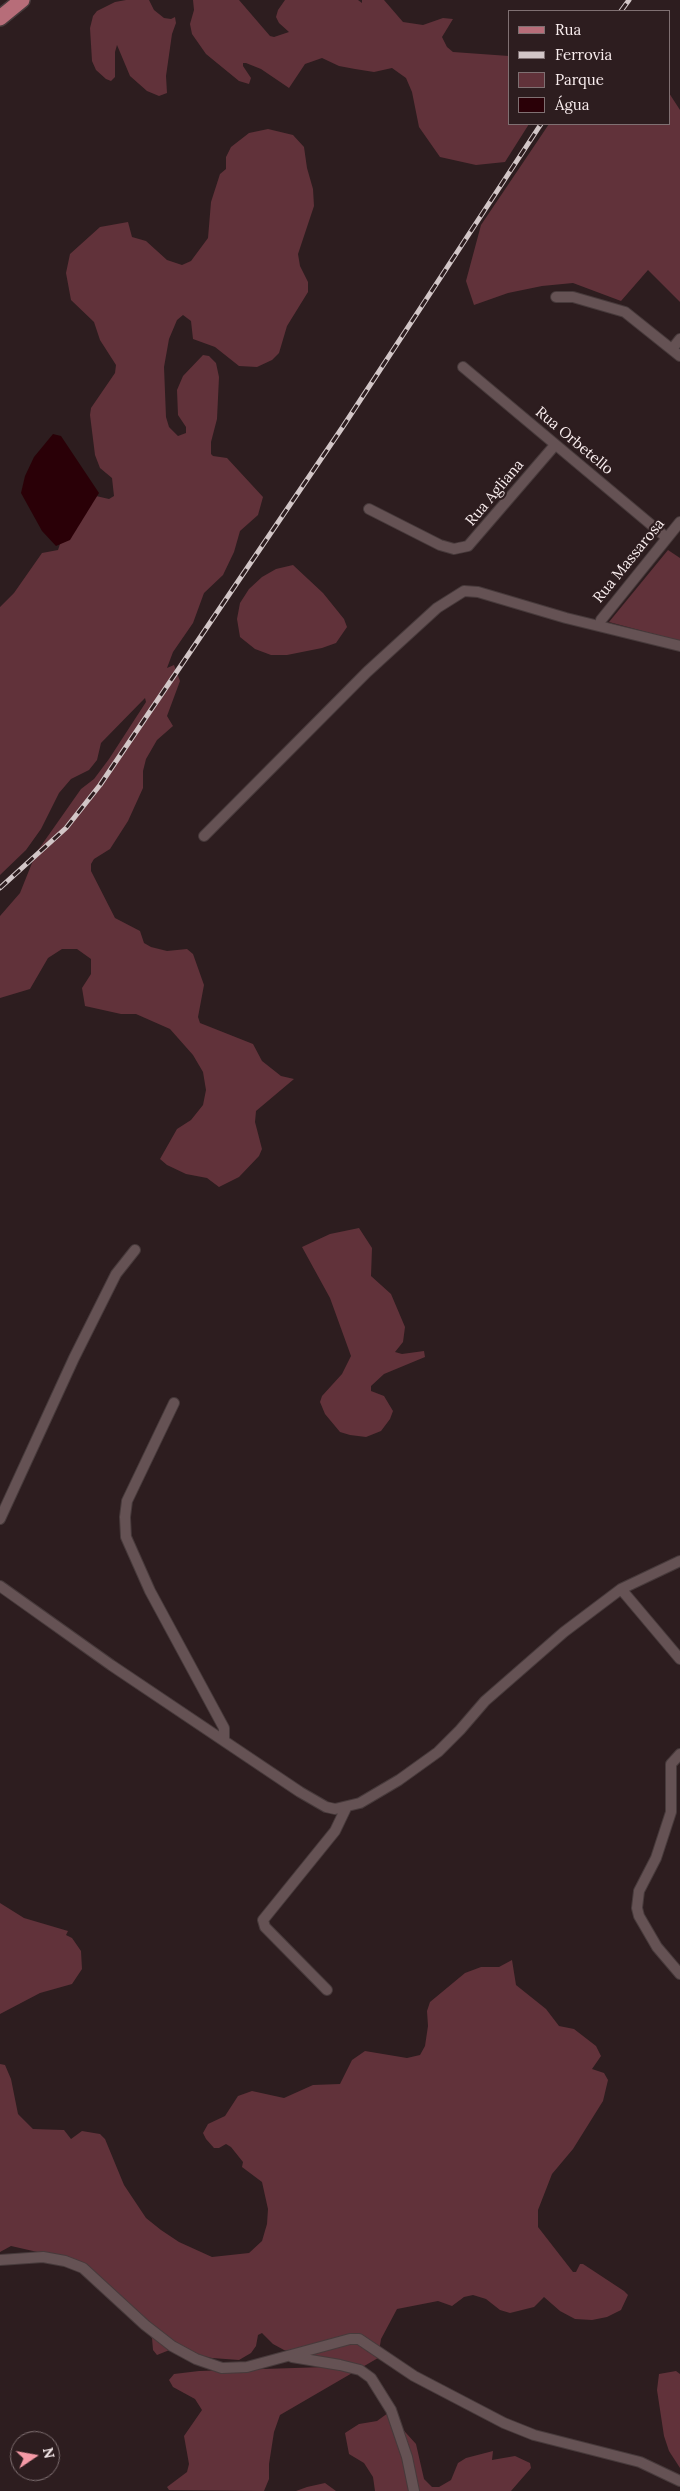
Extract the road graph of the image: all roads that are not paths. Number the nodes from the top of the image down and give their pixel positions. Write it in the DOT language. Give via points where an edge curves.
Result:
graph roads {
  1 [pos="22,0"];
  2 [pos="0,18"];
  3 [pos="556,297"];
  4 [pos="680,340"];
  5 [pos="676,352"];
  6 [pos="463,367"];
  7 [pos="556,445"];
  8 [pos="369,509"];
  9 [pos="680,522"];
  10 [pos="667,538"];
  11 [pos="601,620"];
  12 [pos="680,646"];
  13 [pos="204,836"];
  14 [pos="135,1250"];
  15 [pos="174,1403"];
  16 [pos="0,1519"];
  17 [pos="680,1561"];
  18 [pos="0,1586"];
  19 [pos="621,1589"];
  20 [pos="680,1659"];
  21 [pos="224,1741"];
  22 [pos="680,1754"];
  23 [pos="346,1808"];
  24 [pos="680,1974"];
  25 [pos="327,1990"];
  26 [pos="0,2260"];
  27 [pos="288,2356"];
  28 [pos="680,2481"];
  29 [pos="414,2491"];
  1 -- 2 [label="main road"];
  3 -- 5 [label="street" via="573,297 625,312"];
  4 -- 5 [label="street"];
  6 -- 7 [label="street, Rua Orbetello"];
  7 -- 8 [label="street, Rua Agliana" via="468,546 454,549 440,545"];
  7 -- 10 [label="street, Rua Orbetello"];
  9 -- 10 [label="street, Rua Massarosa"];
  10 -- 11 [label="street, Rua Massarosa"];
  12 -- 13 [label="street" via="464,590 444,602 368,672"];
  14 -- 16 [label="street" via="116,1274"];
  15 -- 21 [label="street" via="127,1501 126,1531 130,1548 150,1591 224,1728"];
  17 -- 19 [label="street"];
  18 -- 21 [label="street"];
  19 -- 20 [label="street"];
  19 -- 23 [label="street" via="514,1674 438,1752 399,1780"];
  21 -- 23 [label="street" via="326,1807"];
  22 -- 24 [label="street" via="671,1764 671,1812 656,1858 640,1891 638,1908 639,1916 657,1947"];
  23 -- 25 [label="street" via="341,1823 263,1920 265,1927"];
  26 -- 27 [label="street" via="43,2257 83,2268 172,2346 209,2365 247,2367"];
  27 -- 28 [label="street" via="359,2339 414,2376 504,2423 534,2435 640,2462"];
  27 -- 29 [label="street" via="360,2370 371,2378 390,2410 408,2457"];
}
